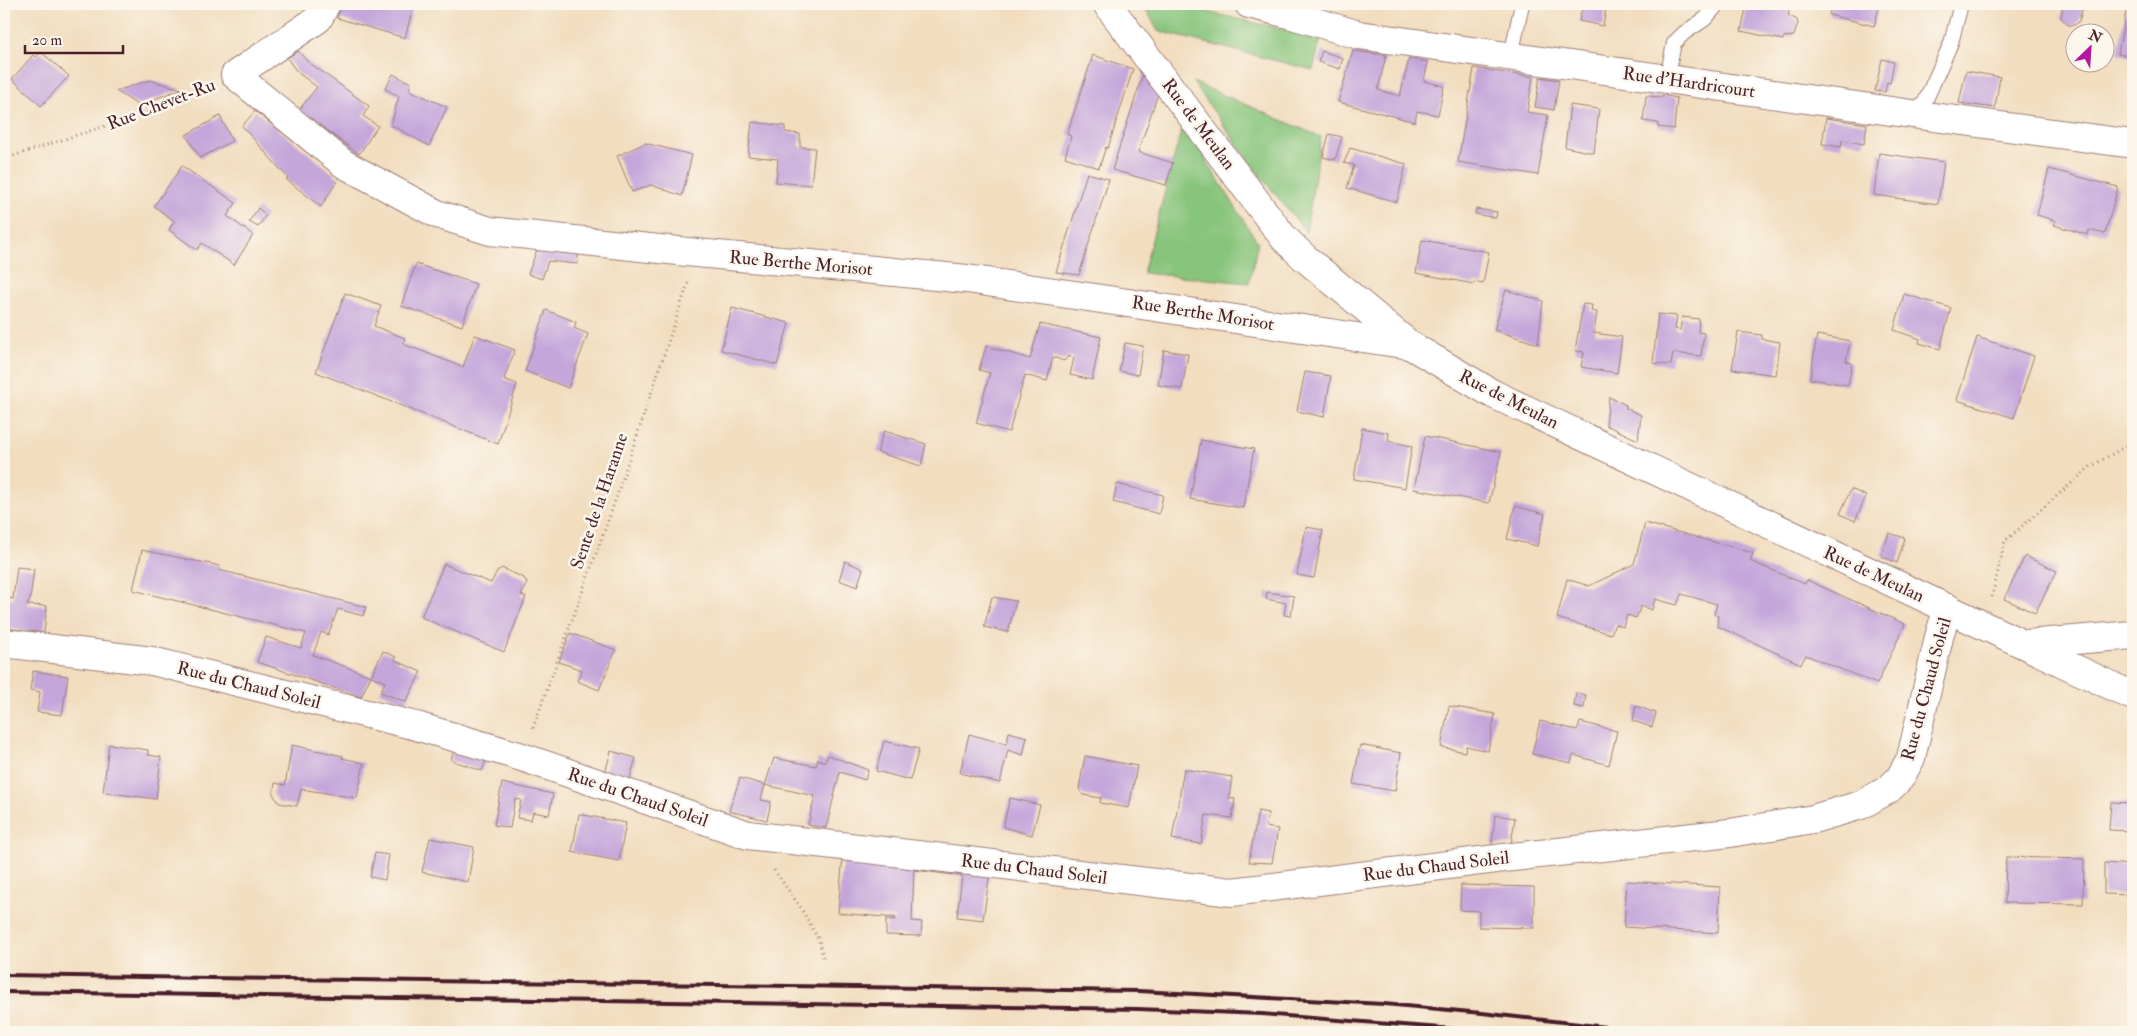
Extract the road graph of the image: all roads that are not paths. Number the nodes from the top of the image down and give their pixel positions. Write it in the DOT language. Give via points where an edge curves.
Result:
graph roads {
  1 [pos="326,4"];
  2 [pos="1107,4"];
  3 [pos="1251,4"];
  4 [pos="1522,4"];
  5 [pos="1718,4"];
  6 [pos="1962,4"];
  7 [pos="1294,9"];
  8 [pos="1511,56"];
  9 [pos="235,75"];
  10 [pos="1667,78"];
  11 [pos="1919,115"];
  12 [pos="2133,144"];
  13 [pos="1410,345"];
  14 [pos="1948,608"];
  15 [pos="2133,635"];
  16 [pos="4,643"];
  17 [pos="2024,644"];
  18 [pos="2133,696"];
  1 -- 9 [label="street, Rue Chevet-Ru" via="318,19"];
  2 -- 13 [label="street, Rue de Meulan" via="1284,238"];
  3 -- 7 [label="street, Rue d'Hardricourt"];
  4 -- 8 [label="lane"];
  5 -- 10 [label="lane" via="1705,19 1674,43"];
  6 -- 11 [label="lane" via="1951,43"];
  7 -- 8 [label="street, Rue d'Hardricourt" via="1359,35"];
  8 -- 10 [label="street, Rue d'Hardricourt"];
  9 -- 13 [label="street, Rue Berthe Morisot" via="344,164 437,214 490,231 967,279"];
  10 -- 11 [label="street, Rue d'Hardricourt"];
  11 -- 12 [label="street, Rue d'Hardricourt"];
  13 -- 14 [label="street, Rue de Meulan" via="1493,394"];
  14 -- 16 [label="street, Rue du Chaud Soleil" via="1911,758 1900,778 1861,805 1813,819 1730,833 1232,892 748,835 522,757 416,726 152,661"];
  14 -- 17 [label="street, Rue de Meulan"];
  15 -- 17 [label="street"];
  17 -- 18 [label="street, Rue de Meulan"];
}
